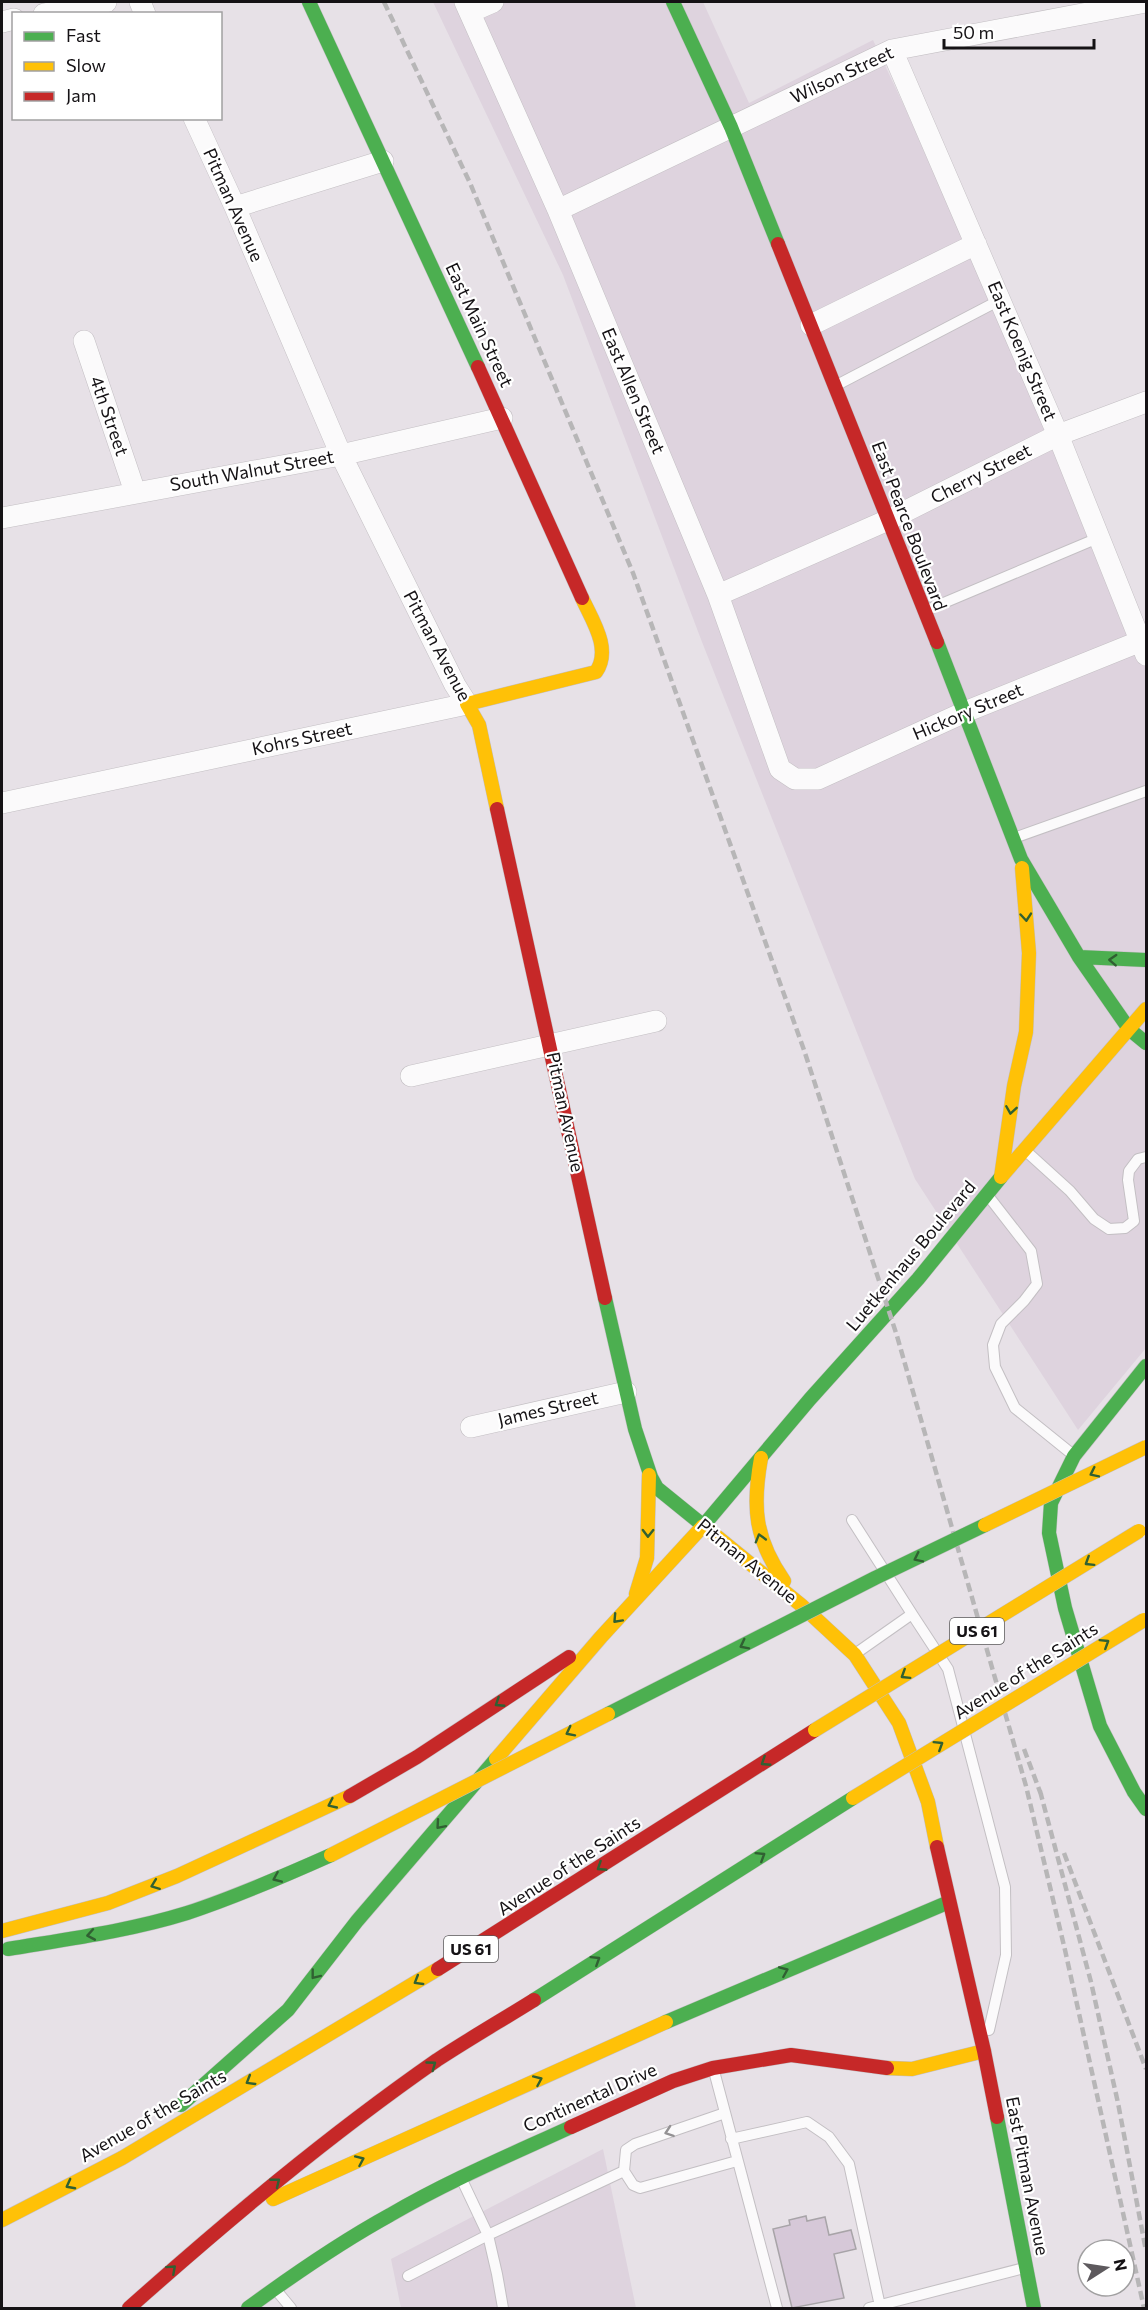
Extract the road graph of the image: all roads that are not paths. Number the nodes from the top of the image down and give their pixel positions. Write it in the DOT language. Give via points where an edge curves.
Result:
graph roads {
  1 [pos="106,2"];
  2 [pos="309,2"];
  3 [pos="493,2"];
  4 [pos="673,2"];
  5 [pos="1146,2"];
  6 [pos="468,7"];
  7 [pos="54,12"];
  8 [pos="892,50"];
  9 [pos="195,120"];
  10 [pos="731,127"];
  11 [pos="383,161"];
  12 [pos="235,207"];
  13 [pos="558,210"];
  14 [pos="976,244"];
  15 [pos="1000,300"];
  16 [pos="811,325"];
  17 [pos="84,341"];
  18 [pos="835,386"];
  19 [pos="1146,402"];
  20 [pos="502,418"];
  21 [pos="1058,435"];
  22 [pos="341,455"];
  23 [pos="135,492"];
  24 [pos="2,518"];
  25 [pos="888,520"];
  26 [pos="1098,538"];
  27 [pos="718,595"];
  28 [pos="923,612"];
  29 [pos="1144,648"];
  30 [pos="600,667"];
  31 [pos="467,704"];
  32 [pos="965,712"];
  33 [pos="795,779"];
  34 [pos="1146,791"];
  35 [pos="2,803"];
  36 [pos="1014,838"];
  37 [pos="1021,859"];
  38 [pos="1079,957"];
  39 [pos="1146,960"];
  40 [pos="1146,1009"];
  41 [pos="656,1021"];
  42 [pos="1129,1029"];
  43 [pos="1146,1043"];
  44 [pos="551,1046"];
  45 [pos="411,1076"];
  46 [pos="1024,1150"];
  47 [pos="1146,1157"];
  48 [pos="1001,1177"];
  49 [pos="987,1194"];
  50 [pos="1146,1366"];
  51 [pos="626,1392"];
  52 [pos="471,1427"];
  53 [pos="1146,1447"];
  54 [pos="1074,1456"];
  55 [pos="760,1458"];
  56 [pos="649,1475"];
  57 [pos="852,1520"];
  58 [pos="703,1526"];
  59 [pos="1143,1529"];
  60 [pos="634,1601"];
  61 [pos="801,1605"];
  62 [pos="912,1614"];
  63 [pos="1145,1619"];
  64 [pos="601,1637"];
  65 [pos="855,1655"];
  66 [pos="1146,1809"];
  67 [pos="949,1902"];
  68 [pos="2,1931"];
  69 [pos="2,1949"];
  70 [pos="984,2051"];
  71 [pos="713,2068"];
  72 [pos="725,2113"];
  73 [pos="732,2139"];
  74 [pos="122,2158"];
  75 [pos="737,2161"];
  76 [pos="624,2171"];
  77 [pos="461,2176"];
  78 [pos="230,2218"];
  79 [pos="2,2220"];
  80 [pos="488,2235"];
  81 [pos="1027,2267"];
  82 [pos="408,2276"];
  83 [pos="274,2288"];
  84 [pos="874,2307"];
  85 [pos="129,2308"];
  86 [pos="248,2308"];
  87 [pos="291,2308"];
  88 [pos="503,2308"];
  89 [pos="777,2308"];
  90 [pos="1034,2308"];
  1 -- 7 [label="street"];
  2 -- 11 [label="main road, East Main Street"];
  3 -- 6 [label="street"];
  4 -- 10 [label="main road, East Pearce Boulevard"];
  5 -- 8 [label="street, Wilson Street"];
  6 -- 13 [label="street, East Allen Street"];
  8 -- 10 [label="street, Wilson Street"];
  8 -- 14 [label="street, East Koenig Street"];
  9 -- 12 [label="street, Pitman Avenue"];
  10 -- 13 [label="street, Wilson Street"];
  10 -- 16 [label="main road, East Pearce Boulevard"];
  11 -- 12 [label="street"];
  11 -- 20 [label="main road, East Main Street"];
  12 -- 22 [label="street, Pitman Avenue"];
  13 -- 27 [label="street, East Allen Street"];
  14 -- 15 [label="street, East Koenig Street"];
  14 -- 16 [label="street"];
  15 -- 18 [label="lane"];
  15 -- 21 [label="street, East Koenig Street"];
  16 -- 18 [label="main road, East Pearce Boulevard"];
  17 -- 23 [label="street, 4th Street"];
  18 -- 25 [label="main road, East Pearce Boulevard"];
  19 -- 21 [label="street, Cherry Street"];
  20 -- 22 [label="street, South Walnut Street"];
  20 -- 30 [label="main road, East Main Street" via="597,631 604,659"];
  21 -- 25 [label="street, Cherry Street"];
  21 -- 26 [label="street, East Koenig Street"];
  22 -- 23 [label="street, South Walnut Street"];
  22 -- 31 [label="street, Pitman Avenue"];
  23 -- 24 [label="street, South Walnut Street"];
  25 -- 27 [label="street, Cherry Street"];
  25 -- 28 [label="main road, East Pearce Boulevard"];
  26 -- 28 [label="lane"];
  26 -- 29 [label="street, East Koenig Street"];
  27 -- 33 [label="street, East Allen Street" via="780,769"];
  28 -- 32 [label="main road, East Pearce Boulevard"];
  29 -- 32 [label="street, Hickory Street"];
  30 -- 31 [label="main road, Kohrs Street" via="588,675"];
  31 -- 35 [label="street, Kohrs Street"];
  31 -- 44 [label="main road, Pitman Avenue" via="479,725"];
  32 -- 33 [label="street, Hickory Street" via="818,779"];
  32 -- 36 [label="main road, East Pearce Boulevard"];
  34 -- 36 [label="lane"];
  36 -- 37 [label="main road, East Pearce Boulevard"];
  37 -- 38 [label="main road, East Pearce Boulevard"];
  37 -- 48 [label="main road, one-way" via="1029,953 1026,1032"];
  39 -- 38 [label="main road, one-way"];
  38 -- 42 [label="main road, East Pearce Boulevard"];
  40 -- 42 [label="main road, Luetkenhaus Boulevard"];
  41 -- 44 [label="street"];
  42 -- 43 [label="main road, East Pearce Boulevard"];
  42 -- 46 [label="main road, Luetkenhaus Boulevard"];
  44 -- 45 [label="street"];
  44 -- 51 [label="main road, Pitman Avenue"];
  46 -- 47 [label="lane" via="1109,1229 1125,1228 1134,1221 1129,1171 1138,1159"];
  46 -- 48 [label="main road, Luetkenhaus Boulevard"];
  48 -- 49 [label="main road, Luetkenhaus Boulevard"];
  49 -- 54 [label="lane" via="1031,1251 1037,1284 1001,1323 993,1346 995,1367 1015,1408"];
  49 -- 55 [label="main road, Luetkenhaus Boulevard" via="918,1279"];
  50 -- 54 [label="main road"];
  51 -- 52 [label="street, James Street"];
  51 -- 56 [label="main road, Pitman Avenue"];
  53 -- 69 [label="main road, one-way, bridge" via="865,1584 331,1855 186,1912 101,1934"];
  54 -- 66 [label="main road" via="1051,1503 1049,1533 1065,1608 1100,1726"];
  55 -- 58 [label="main road, Luetkenhaus Boulevard"];
  61 -- 55 [label="main road, one-way" via="765,1552 759,1535 754,1498"];
  56 -- 58 [label="main road, Pitman Avenue" via="657,1488"];
  56 -- 60 [label="main road, one-way" via="647,1558"];
  57 -- 62 [label="lane"];
  58 -- 60 [label="main road, Luetkenhaus Boulevard"];
  58 -- 61 [label="main road, Pitman Avenue"];
  59 -- 74 [label="main road, Avenue of the Saints / US 61, one-way, bridge" via="815,1730 490,1938"];
  60 -- 64 [label="main road, Luetkenhaus Boulevard, one-way"];
  61 -- 65 [label="main road, Pitman Avenue"];
  62 -- 65 [label="lane"];
  62 -- 70 [label="lane" via="948,1669 1005,1887 1006,1955"];
  78 -- 63 [label="main road, Avenue of the Saints, one-way, bridge" via="438,2060"];
  64 -- 68 [label="main road, one-way" via="352,1795 128,1896"];
  64 -- 74 [label="main road, one-way" via="357,1921 288,2010"];
  65 -- 67 [label="main road, Pitman Avenue" via="899,1723 928,1802"];
  67 -- 70 [label="main road, Pitman Avenue"];
  78 -- 67 [label="main road, one-way" via="730,1993"];
  70 -- 71 [label="main road, Continental Drive" via="912,2069 791,2055"];
  70 -- 81 [label="main road, East Pitman Avenue"];
  71 -- 72 [label="lane"];
  71 -- 77 [label="main road, Continental Drive" via="662,2086"];
  72 -- 73 [label="lane"];
  72 -- 76 [label="lane, one-way" via="635,2144 626,2150"];
  73 -- 75 [label="lane"];
  73 -- 84 [label="lane" via="807,2122 829,2137 849,2164"];
  74 -- 79 [label="main road, Avenue of the Saints / US 61, one-way"];
  75 -- 76 [label="lane" via="640,2188 633,2185"];
  75 -- 89 [label="lane"];
  76 -- 80 [label="lane"];
  77 -- 80 [label="lane"];
  77 -- 83 [label="main road, Continental Drive" via="389,2215"];
  85 -- 78 [label="main road, Avenue of the Saints, one-way"];
  80 -- 82 [label="lane"];
  80 -- 88 [label="lane"];
  81 -- 84 [label="lane"];
  81 -- 90 [label="main road, East Pitman Avenue"];
  83 -- 86 [label="main road, Continental Drive"];
  83 -- 87 [label="lane"];
}
